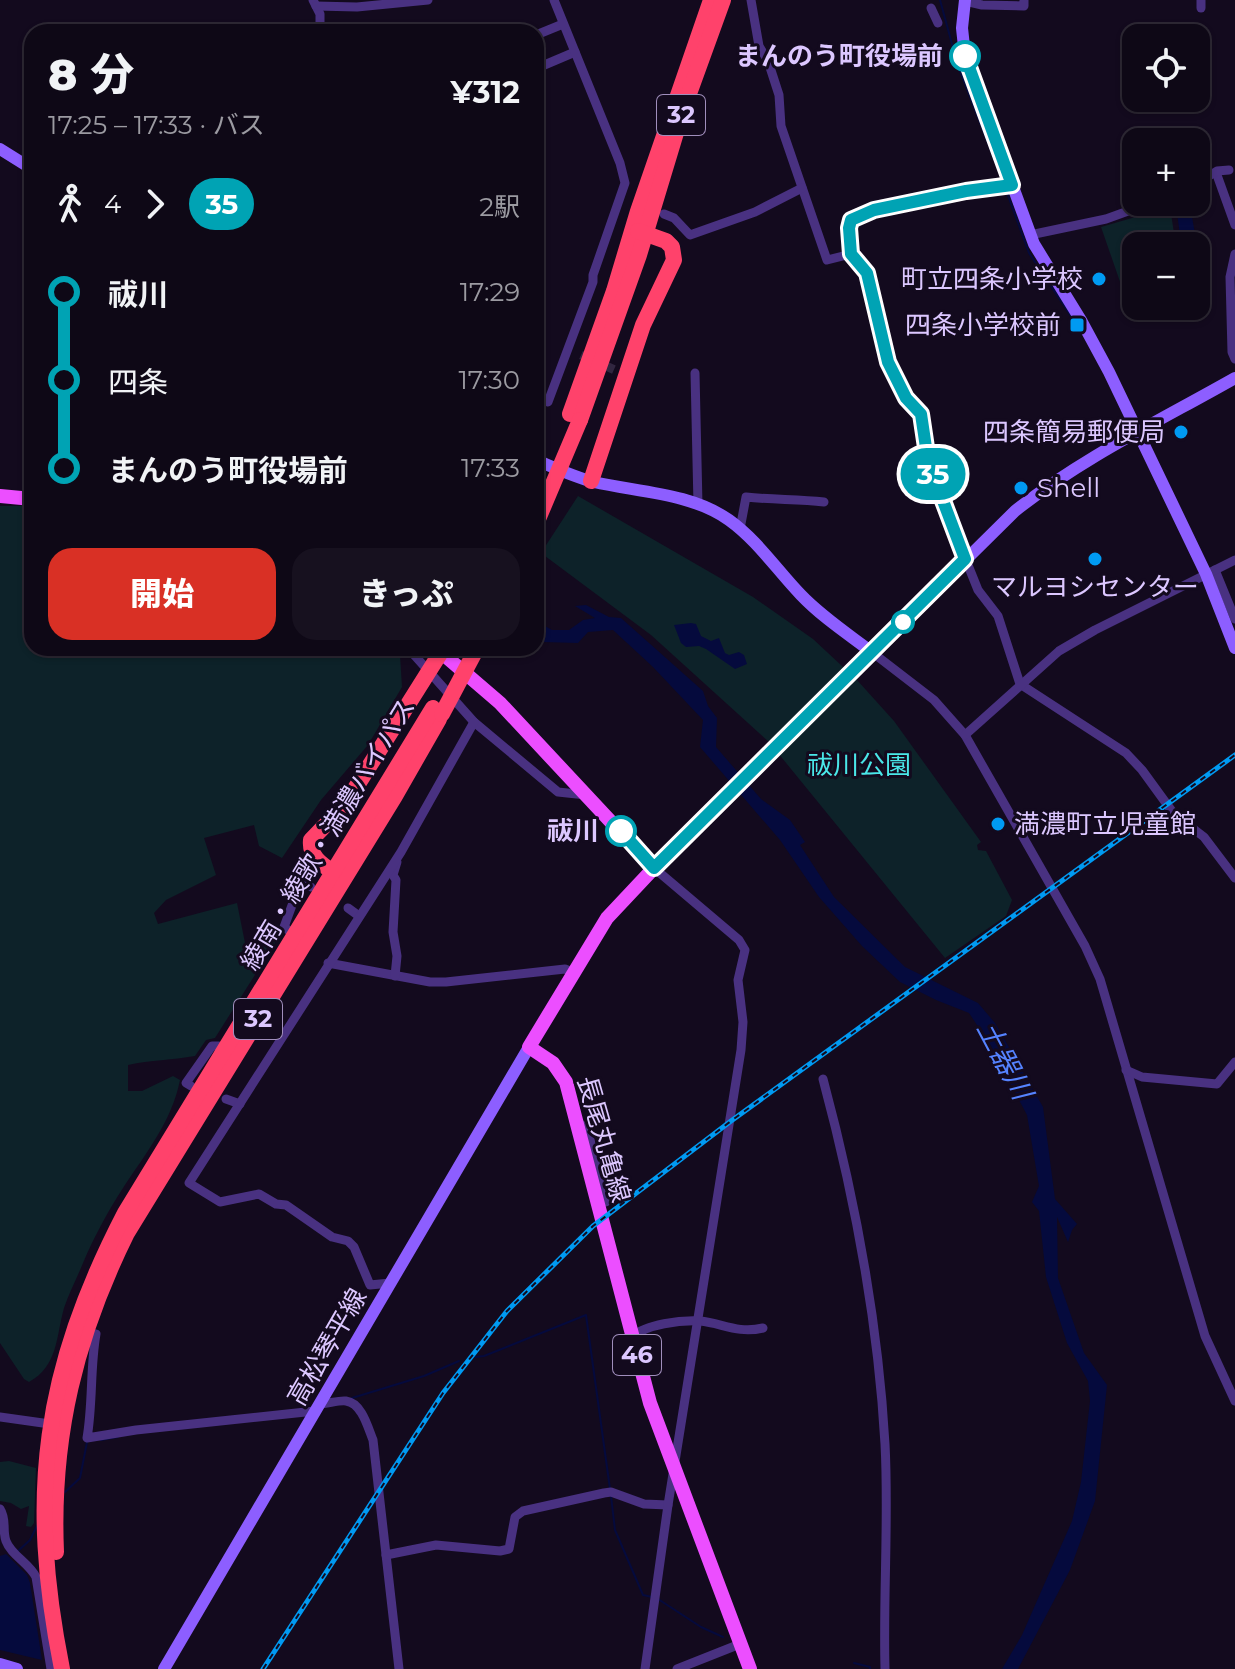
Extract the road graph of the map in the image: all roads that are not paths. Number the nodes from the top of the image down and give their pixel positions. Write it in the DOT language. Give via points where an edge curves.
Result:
graph roads {
  1 [pos="428,0"];
  2 [pos="554,0"];
  3 [pos="711,0"];
  4 [pos="723,0"];
  5 [pos="751,0"];
  6 [pos="965,0"];
  7 [pos="1024,0"];
  8 [pos="314,3"];
  9 [pos="931,8"];
  10 [pos="938,23"];
  11 [pos="320,24"];
  12 [pos="563,24"];
  13 [pos="544,32"];
  14 [pos="575,52"];
  15 [pos="544,65"];
  16 [pos="0,149"];
  17 [pos="24,164"];
  18 [pos="1229,170"];
  19 [pos="1210,175"];
  20 [pos="1217,175"];
  21 [pos="1008,187"];
  22 [pos="802,188"];
  23 [pos="619,200"];
  24 [pos="630,203"];
  25 [pos="1122,213"];
  26 [pos="664,214"];
  27 [pos="1235,225"];
  28 [pos="639,231"];
  29 [pos="1030,235"];
  30 [pos="851,254"];
  31 [pos="1235,254"];
  32 [pos="568,350"];
  33 [pos="581,355"];
  34 [pos="1235,359"];
  35 [pos="695,373"];
  36 [pos="1235,378"];
  37 [pos="548,402"];
  38 [pos="575,417"];
  39 [pos="1138,432"];
  40 [pos="544,463"];
  41 [pos="544,481"];
  42 [pos="591,481"];
  43 [pos="0,496"];
  44 [pos="24,498"];
  45 [pos="544,502"];
  46 [pos="824,502"];
  47 [pos="698,505"];
  48 [pos="740,529"];
  49 [pos="965,559"];
  50 [pos="1235,560"];
  51 [pos="1210,572"];
  52 [pos="1235,619"];
  53 [pos="1235,648"];
  54 [pos="873,653"];
  55 [pos="414,656"];
  56 [pos="436,656"];
  57 [pos="446,656"];
  58 [pos="462,656"];
  59 [pos="472,656"];
  60 [pos="428,673"];
  61 [pos="1020,684"];
  62 [pos="438,711"];
  63 [pos="474,722"];
  64 [pos="965,735"];
  65 [pos="587,795"];
  66 [pos="401,852"];
  67 [pos="658,864"];
  68 [pos="338,875"];
  69 [pos="1235,878"];
  70 [pos="311,887"];
  71 [pos="348,908"];
  72 [pos="359,916"];
  73 [pos="295,935"];
  74 [pos="328,963"];
  75 [pos="572,972"];
  76 [pos="395,976"];
  77 [pos="529,1047"];
  78 [pos="230,1053"];
  79 [pos="1235,1062"];
  80 [pos="1126,1070"];
  81 [pos="823,1079"];
  82 [pos="191,1086"];
  83 [pos="226,1099"];
  84 [pos="240,1104"];
  85 [pos="578,1123"];
  86 [pos="606,1202"];
  87 [pos="390,1283"];
  88 [pos="699,1321"];
  89 [pos="763,1328"];
  90 [pos="85,1331"];
  91 [pos="632,1337"];
  92 [pos="1235,1401"];
  93 [pos="317,1408"];
  94 [pos="0,1417"];
  95 [pos="50,1424"];
  96 [pos="675,1469"];
  97 [pos="50,1481"];
  98 [pos="668,1505"];
  99 [pos="0,1509"];
  100 [pos="386,1555"];
  101 [pos="740,1644"];
  102 [pos="0,1664"];
  103 [pos="17,1669"];
  104 [pos="51,1669"];
  105 [pos="62,1669"];
  106 [pos="72,1669"];
  107 [pos="164,1669"];
  108 [pos="399,1669"];
  109 [pos="645,1669"];
  110 [pos="677,1669"];
  111 [pos="750,1669"];
  112 [pos="885,1669"];
  1 -- 8 [label="street" via="357,7"];
  2 -- 12 [label="street"];
  3 -- 28 [label="highway, 32" via="677,93"];
  4 -- 28 [label="highway, 32"];
  5 -- 22 [label="street" via="759,46 779,95 781,126"];
  6 -- 7 [label="street" via="1024,6"];
  6 -- 21 [label="main road" via="965,56"];
  8 -- 11 [label="street"];
  9 -- 10 [label="street"];
  12 -- 13 [label="street"];
  12 -- 14 [label="street"];
  14 -- 15 [label="street"];
  14 -- 23 [label="street" via="625,176"];
  16 -- 17 [label="main road"];
  18 -- 19 [label="street"];
  20 -- 27 [label="street"];
  21 -- 29 [label="main road"];
  21 -- 30 [label="street" via="857,216 849,228"];
  22 -- 26 [label="street" via="690,235"];
  22 -- 30 [label="street" via="827,260"];
  23 -- 24 [label="street"];
  23 -- 32 [label="street"];
  25 -- 29 [label="street"];
  28 -- 38 [label="highway, 32" via="614,291"];
  28 -- 42 [label="highway" via="666,241 674,260 621,372"];
  29 -- 39 [label="main road"];
  30 -- 49 [label="street" via="867,273 888,362 906,398 921,414 928,461"];
  31 -- 34 [label="street" via="1230,291"];
  32 -- 33 [label="street"];
  32 -- 37 [label="street"];
  35 -- 47 [label="street"];
  36 -- 39 [label="main road"];
  38 -- 41 [label="highway, 32"];
  38 -- 45 [label="highway, 32, bridge"];
  39 -- 49 [label="main road" via="1030,500"];
  39 -- 51 [label="main road"];
  40 -- 42 [label="main road"];
  42 -- 47 [label="main road"];
  43 -- 44 [label="main road"];
  46 -- 48 [label="street" via="759,502 746,497"];
  47 -- 48 [label="main road"];
  48 -- 54 [label="main road" via="803,598"];
  49 -- 54 [label="main road"];
  49 -- 61 [label="street" via="978,590 998,616"];
  50 -- 51 [label="street"];
  51 -- 52 [label="street"];
  51 -- 53 [label="main road"];
  51 -- 61 [label="street" via="1059,651"];
  54 -- 64 [label="street" via="934,700"];
  54 -- 67 [label="main road"];
  55 -- 60 [label="street"];
  56 -- 60 [label="highway"];
  57 -- 65 [label="main road" via="500,703"];
  58 -- 62 [label="highway, 綾南・綾歌・満濃バイパス / 32"];
  59 -- 62 [label="highway, 綾南・綾歌・満濃バイパス / 32, bridge"];
  60 -- 63 [label="street"];
  60 -- 68 [label="highway" via="353,792 311,840 312,855"];
  61 -- 64 [label="street"];
  61 -- 69 [label="street" via="1126,753"];
  62 -- 68 [label="highway, 綾南・綾歌・満濃バイパス / 32"];
  63 -- 65 [label="street" via="558,792"];
  63 -- 66 [label="street"];
  64 -- 80 [label="street" via="1085,946"];
  65 -- 67 [label="main road"];
  66 -- 72 [label="street"];
  66 -- 76 [label="street" via="393,875"];
  67 -- 75 [label="main road" via="607,918"];
  67 -- 88 [label="street" via="745,950 738,980 741,1050"];
  68 -- 73 [label="highway, 綾南・綾歌・満濃バイパス / 32"];
  68 -- 78 [label="highway, 綾南・綾歌・満濃バイパス / 32"];
  70 -- 73 [label="street" via="301,881 284,927"];
  71 -- 72 [label="street"];
  72 -- 74 [label="street"];
  73 -- 78 [label="highway, 綾南・綾歌・満濃バイパス / 32"];
  74 -- 76 [label="street"];
  74 -- 84 [label="street"];
  75 -- 76 [label="street" via="446,982"];
  75 -- 77 [label="main road"];
  77 -- 85 [label="main road, 長尾丸亀線 / 46" via="559,1069"];
  77 -- 87 [label="main road, 高松琴平線"];
  78 -- 82 [label="street" via="212,1046 186,1083"];
  78 -- 90 [label="highway, 綾南・綾歌・満濃バイパス / 32" via="127,1233"];
  78 -- 95 [label="highway, 綾南・綾歌・満濃バイパス / 32" via="125,1213 95,1272 69,1340"];
  79 -- 80 [label="street" via="1217,1084 1142,1077"];
  80 -- 92 [label="street" via="1205,1336"];
  81 -- 112 [label="street" via="843,1153 879,1360 887,1509"];
  83 -- 84 [label="street"];
  84 -- 87 [label="street" via="189,1183 220,1202 259,1194 286,1205 316,1228 348,1241 370,1285"];
  85 -- 86 [label="street" via="587,1128"];
  85 -- 91 [label="main road, 長尾丸亀線 / 46"];
  87 -- 93 [label="main road, 高松琴平線"];
  88 -- 89 [label="street" via="721,1328"];
  88 -- 91 [label="street" via="638,1331"];
  88 -- 96 [label="street"];
  90 -- 93 [label="street" via="96,1334 87,1438"];
  90 -- 97 [label="highway, 綾南・綾歌・満濃バイパス / 32"];
  91 -- 96 [label="main road, 長尾丸亀線 / 46"];
  93 -- 100 [label="street" via="346,1401 367,1424"];
  93 -- 107 [label="main road, 高松琴平線"];
  94 -- 95 [label="street"];
  95 -- 97 [label="highway, 綾南・綾歌・満濃バイパス / 32"];
  96 -- 98 [label="street"];
  96 -- 101 [label="main road, 長尾丸亀線 / 46"];
  97 -- 105 [label="highway, 綾南・綾歌・満濃バイパス / 32" via="45,1555"];
  97 -- 106 [label="highway, 綾南・綾歌・満濃バイパス / 32"];
  98 -- 100 [label="street" via="604,1493 523,1511 515,1517 509,1549 436,1545"];
  98 -- 109 [label="street"];
  99 -- 104 [label="street" via="7,1544 36,1577"];
  100 -- 108 [label="street"];
  101 -- 110 [label="street"];
  101 -- 111 [label="main road, 長尾丸亀線 / 46"];
  102 -- 103 [label="main road"];
}
